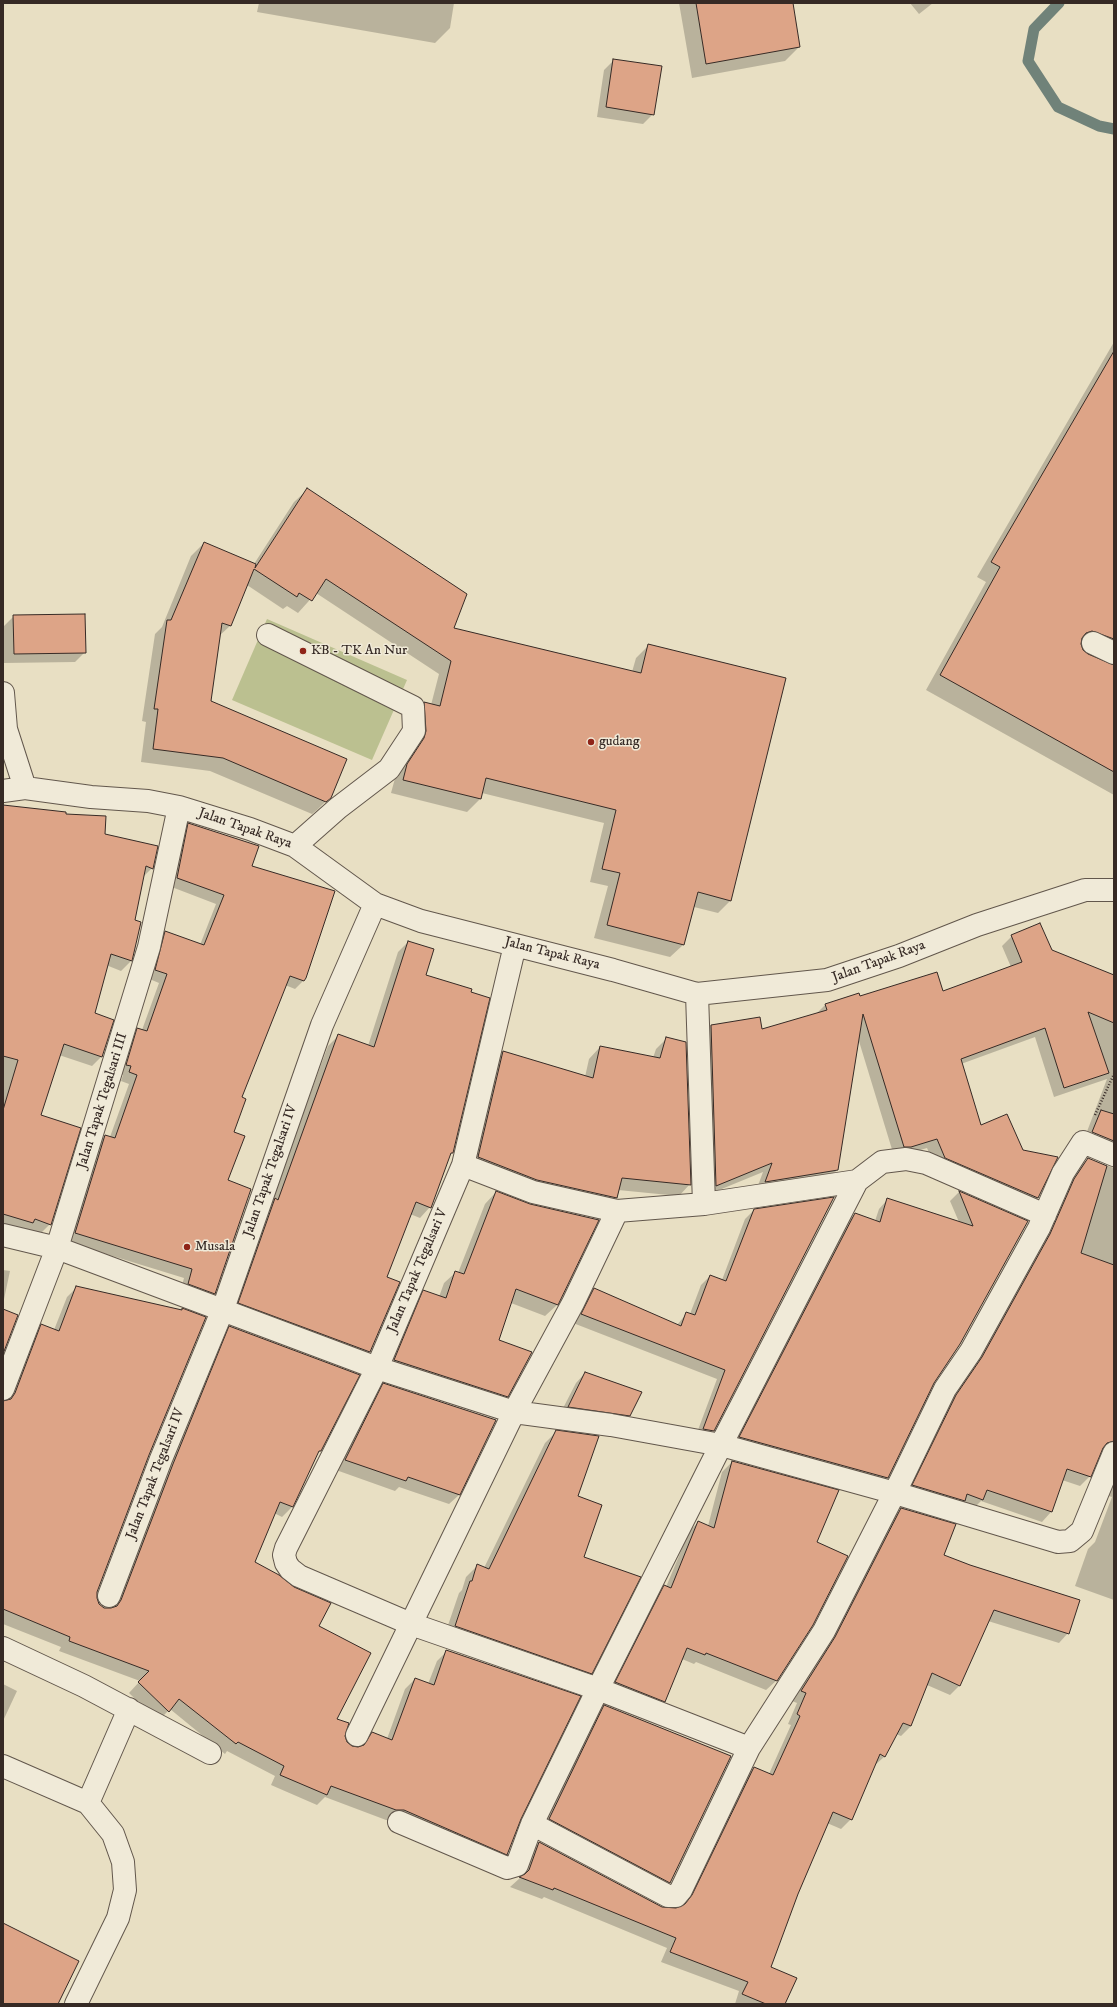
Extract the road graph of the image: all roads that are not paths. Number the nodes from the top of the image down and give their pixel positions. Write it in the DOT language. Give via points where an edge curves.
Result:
graph roads {
  1 [pos="268,635"];
  2 [pos="1093,642"];
  3 [pos="1114,653"];
  4 [pos="3,693"];
  5 [pos="25,788"];
  6 [pos="3,791"];
  7 [pos="179,807"];
  8 [pos="295,846"];
  9 [pos="1114,890"];
  10 [pos="375,904"];
  11 [pos="515,945"];
  12 [pos="697,994"];
  13 [pos="1114,1156"];
  14 [pos="463,1165"];
  15 [pos="857,1181"];
  16 [pos="704,1204"];
  17 [pos="617,1211"];
  18 [pos="1044,1215"];
  19 [pos="3,1235"];
  20 [pos="57,1248"];
  21 [pos="223,1309"];
  22 [pos="377,1368"];
  23 [pos="3,1390"];
  24 [pos="514,1412"];
  25 [pos="721,1445"];
  26 [pos="1114,1453"];
  27 [pos="895,1493"];
  28 [pos="110,1596"];
  29 [pos="411,1624"];
  30 [pos="3,1648"];
  31 [pos="598,1689"];
  32 [pos="129,1709"];
  33 [pos="357,1735"];
  34 [pos="749,1748"];
  35 [pos="210,1753"];
  36 [pos="3,1766"];
  37 [pos="88,1804"];
  38 [pos="399,1822"];
  39 [pos="532,1824"];
  40 [pos="76,2004"];
  1 -- 8 [label="street" via="413,707 414,731 389,769 338,808"];
  2 -- 3 [label="street"];
  4 -- 5 [label="street" via="6,729"];
  5 -- 6 [label="street, Jalan Tapak Raya"];
  5 -- 7 [label="street, Jalan Tapak Raya" via="91,797 148,801"];
  7 -- 8 [label="street, Jalan Tapak Raya"];
  7 -- 20 [label="street, Jalan Tapak Tegalsari III" via="149,947"];
  8 -- 10 [label="street, Jalan Tapak Raya"];
  9 -- 12 [label="street, Jalan Tapak Raya" via="1085,890 977,925 900,956 827,980"];
  10 -- 11 [label="street, Jalan Tapak Raya" via="421,921"];
  10 -- 21 [label="street, Jalan Tapak Tegalsari IV" via="322,1025"];
  11 -- 12 [label="street, Jalan Tapak Raya"];
  11 -- 14 [label="street, Jalan Tapak Tegalsari V"];
  12 -- 16 [label="street"];
  13 -- 18 [label="street" via="1083,1142 1063,1173"];
  14 -- 17 [label="street" via="533,1192"];
  14 -- 22 [label="street, Jalan Tapak Tegalsari V"];
  15 -- 16 [label="street"];
  15 -- 18 [label="street" via="882,1162 906,1159 926,1163"];
  15 -- 25 [label="street"];
  16 -- 17 [label="street"];
  17 -- 24 [label="street" via="573,1303"];
  18 -- 27 [label="street" via="971,1351 945,1388"];
  19 -- 20 [label="street"];
  20 -- 21 [label="street"];
  20 -- 23 [label="street, Jalan Tapak Tegalsari III"];
  21 -- 22 [label="street"];
  21 -- 28 [label="street, Jalan Tapak Tegalsari IV" via="161,1459"];
  22 -- 24 [label="street"];
  22 -- 29 [label="street, Jalan Tapak Tegalsari V" via="284,1555 290,1569 299,1576"];
  24 -- 25 [label="street" via="611,1425"];
  24 -- 29 [label="street"];
  25 -- 27 [label="street"];
  25 -- 31 [label="street"];
  26 -- 27 [label="street" via="1082,1531 1070,1541 1058,1542"];
  27 -- 34 [label="street" via="824,1631"];
  29 -- 31 [label="street"];
  29 -- 33 [label="street"];
  30 -- 32 [label="street"];
  31 -- 34 [label="street"];
  31 -- 39 [label="street"];
  32 -- 35 [label="street"];
  32 -- 37 [label="street"];
  34 -- 39 [label="street" via="676,1896 668,1896"];
  36 -- 37 [label="street"];
  37 -- 40 [label="street" via="113,1834 123,1862 125,1890 118,1918"];
  38 -- 39 [label="street" via="507,1868 517,1866"];
}
